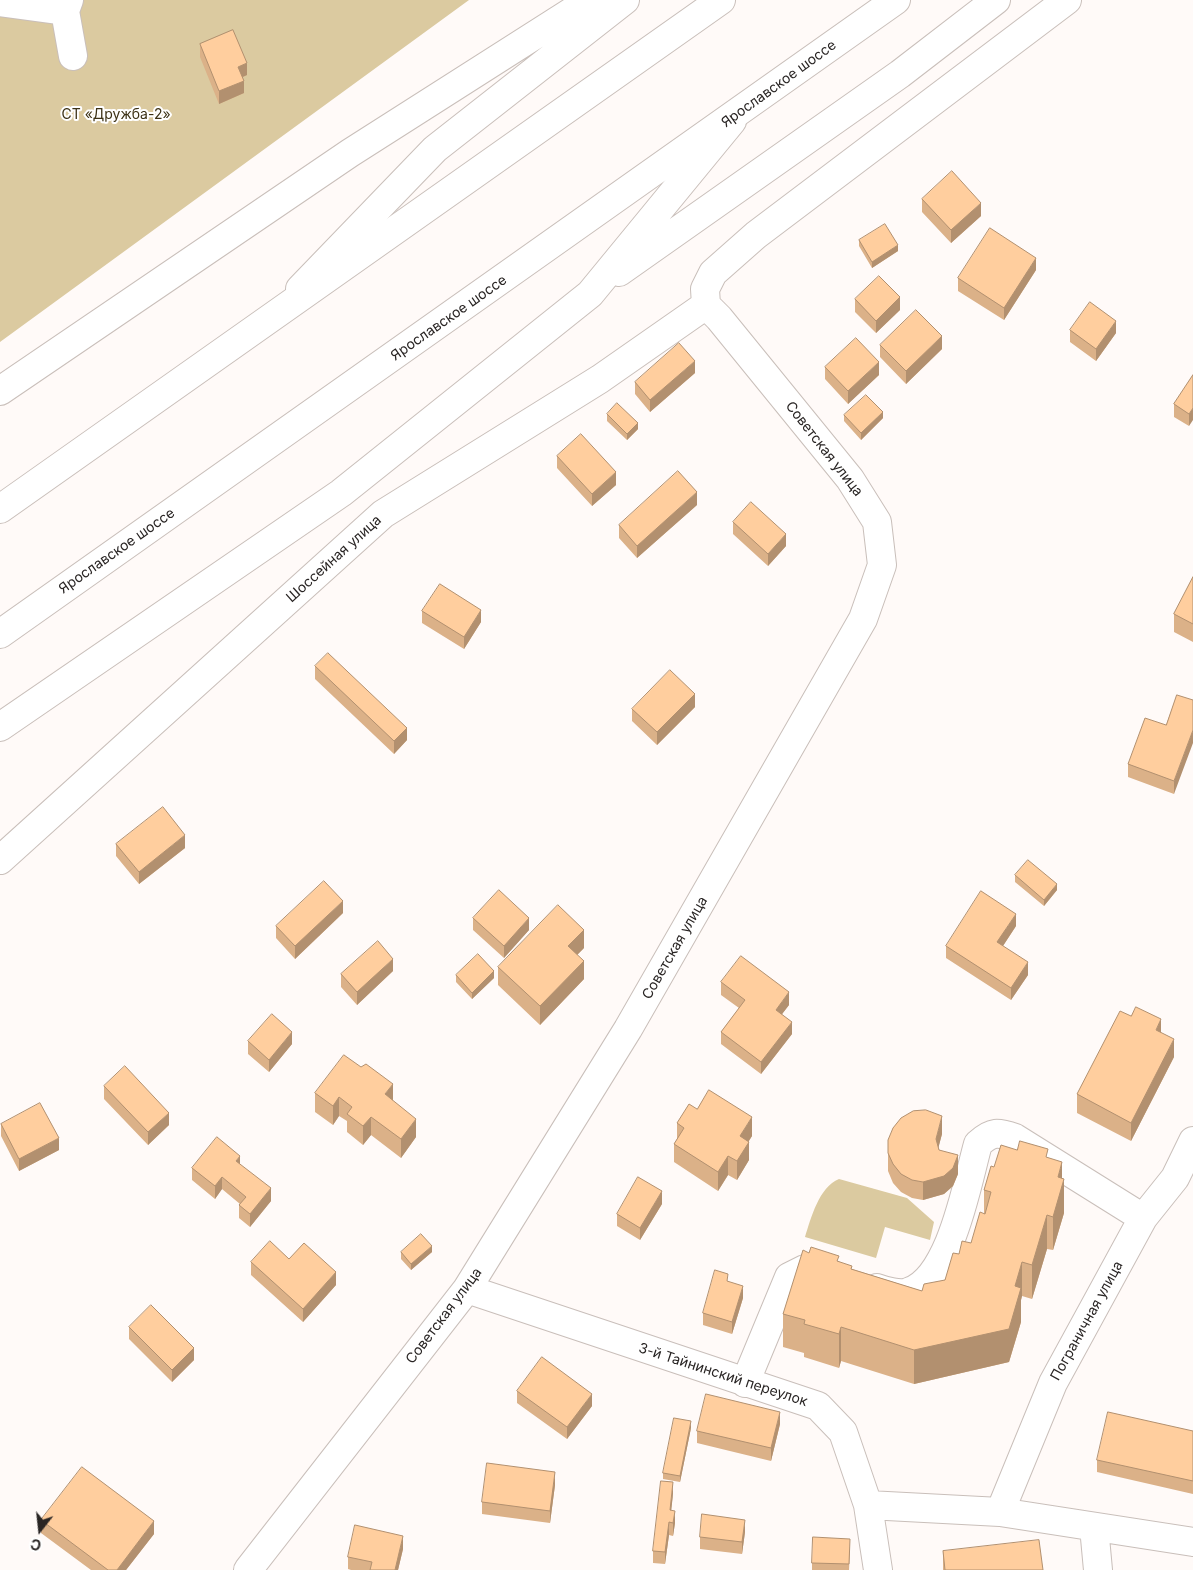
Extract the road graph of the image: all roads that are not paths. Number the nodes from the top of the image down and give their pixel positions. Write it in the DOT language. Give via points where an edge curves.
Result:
graph roads {
  1 [pos="590,0"];
  2 [pos="625,0"];
  3 [pos="721,0"];
  4 [pos="896,0"];
  5 [pos="996,0"];
  6 [pos="1068,0"];
  7 [pos="0,2"];
  8 [pos="67,6"];
  9 [pos="73,56"];
  10 [pos="738,114"];
  11 [pos="590,294"];
  12 [pos="706,305"];
  13 [pos="270,320"];
  14 [pos="0,391"];
  15 [pos="0,509"];
  16 [pos="0,634"];
  17 [pos="0,727"];
  18 [pos="0,860"];
  19 [pos="1193,1141"];
  20 [pos="1184,1177"];
  21 [pos="1143,1218"];
  22 [pos="467,1289"];
  23 [pos="745,1383"];
  24 [pos="868,1504"];
  25 [pos="992,1511"];
  26 [pos="1094,1526"];
  27 [pos="1193,1542"];
  28 [pos="248,1570"];
  29 [pos="878,1570"];
  30 [pos="1098,1570"];
  1 -- 14 [label="main road" via="350,153"];
  2 -- 13 [label="main road" via="434,149"];
  3 -- 13 [label="main road"];
  4 -- 10 [label="main road, Ярославское шоссе"];
  5 -- 11 [label="main road" via="900,74"];
  6 -- 12 [label="main road" via="756,235 713,273 706,289"];
  7 -- 8 [label="main road"];
  8 -- 9 [label="main road"];
  10 -- 11 [label="main road"];
  10 -- 16 [label="main road, Ярославское шоссе"];
  11 -- 17 [label="main road" via="342,493"];
  12 -- 18 [label="main road, Шоссейная улица" via="600,379 383,514"];
  12 -- 22 [label="main road, Советская улица" via="850,479 878,522 882,565 863,619 628,1029"];
  13 -- 15 [label="main road"];
  19 -- 20 [label="main road, Пограничная улица"];
  20 -- 21 [label="main road, Пограничная улица"];
  21 -- 23 [label="main road" via="1015,1138 1000,1133 987,1135 978,1144 950,1242 937,1267 922,1285 906,1293 883,1290 815,1269 797,1272 784,1286"];
  21 -- 25 [label="main road, Пограничная улица" via="1053,1383"];
  22 -- 23 [label="main road, 3-й Тайнинский переулок"];
  22 -- 28 [label="main road, Советская улица"];
  23 -- 24 [label="main road, 3-й Тайнинский переулок" via="818,1406 843,1432"];
  24 -- 25 [label="main road"];
  24 -- 29 [label="main road, 3-й Тайнинский переулок"];
  25 -- 26 [label="main road"];
  26 -- 27 [label="main road"];
  26 -- 30 [label="main road"];
}
